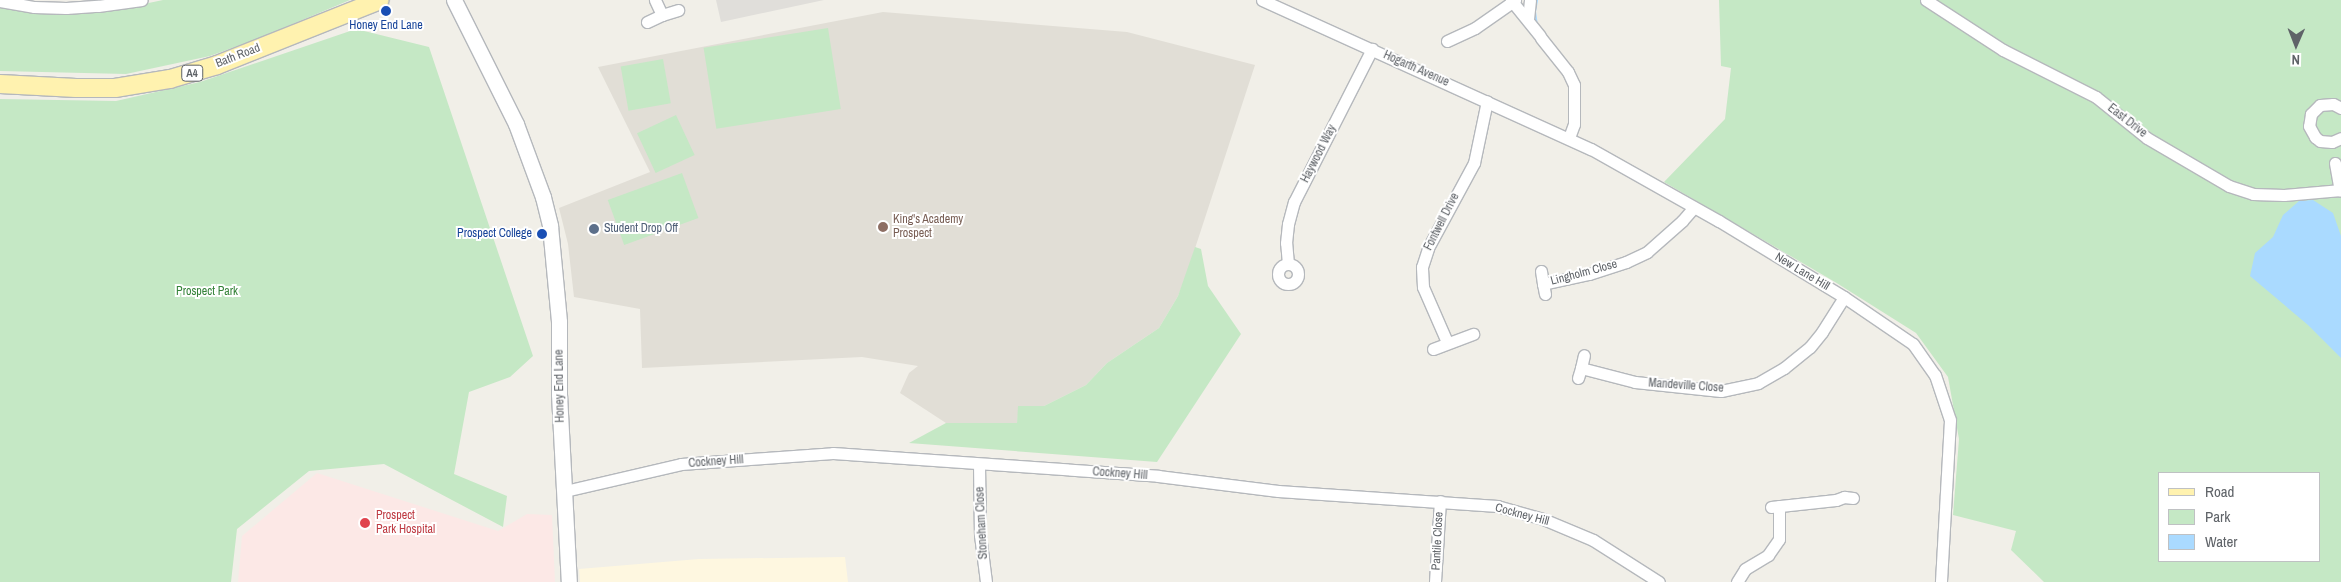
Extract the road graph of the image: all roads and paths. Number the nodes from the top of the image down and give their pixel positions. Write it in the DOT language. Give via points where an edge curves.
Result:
graph roads {
  1 [pos="142,0"];
  2 [pos="380,0"];
  3 [pos="454,0"];
  4 [pos="655,0"];
  5 [pos="1262,0"];
  6 [pos="1513,0"];
  7 [pos="1530,0"];
  8 [pos="1926,0"];
  9 [pos="0,1"];
  10 [pos="98,3"];
  11 [pos="678,10"];
  12 [pos="662,15"];
  13 [pos="1528,19"];
  14 [pos="647,22"];
  15 [pos="1447,41"];
  16 [pos="1372,49"];
  17 [pos="0,84"];
  18 [pos="1487,101"];
  19 [pos="2341,108"];
  20 [pos="1569,138"];
  21 [pos="2336,149"];
  22 [pos="2340,190"];
  23 [pos="1694,207"];
  24 [pos="1288,264"];
  25 [pos="1541,271"];
  26 [pos="1844,297"];
  27 [pos="1473,334"];
  28 [pos="1448,342"];
  29 [pos="1433,349"];
  30 [pos="1584,355"];
  31 [pos="979,464"];
  32 [pos="565,491"];
  33 [pos="1852,498"];
  34 [pos="1440,501"];
  35 [pos="569,582"];
  36 [pos="986,582"];
  37 [pos="1435,582"];
  38 [pos="1659,582"];
  39 [pos="1737,582"];
  40 [pos="1941,582"];
  1 -- 10 [label="street"];
  2 -- 17 [label="main road, Bath Road / A4" via="217,65 150,84 83,88"];
  3 -- 32 [label="street, Honey End Lane" via="516,124 543,197 556,277"];
  4 -- 12 [label="street"];
  5 -- 16 [label="street, Hogarth Avenue"];
  6 -- 13 [label="street"];
  6 -- 15 [label="street" via="1475,28"];
  7 -- 13 [label="street"];
  8 -- 22 [label="street, East Drive" via="2003,50 2096,97 2147,138 2229,186 2252,194"];
  9 -- 10 [label="street" via="34,7"];
  11 -- 12 [label="street"];
  12 -- 14 [label="street"];
  13 -- 20 [label="street" via="1568,72 1574,86 1574,124"];
  16 -- 18 [label="street, Hogarth Avenue"];
  16 -- 24 [label="street, Haywood Way" via="1294,202 1286,243"];
  18 -- 20 [label="street, Hogarth Avenue"];
  18 -- 28 [label="street, Fontwell Drive" via="1474,163 1428,248 1422,267 1423,287"];
  19 -- 21 [label="street" via="2333,104 2320,105 2309,120 2315,137"];
  20 -- 23 [label="street, New Lane Hill"];
  21 -- 22 [label="street"];
  23 -- 25 [label="street, Lingholm Close" via="1663,239 1639,255 1544,289"];
  23 -- 26 [label="street, New Lane Hill"];
  26 -- 30 [label="street, Mandeville Close" via="1810,347 1758,383 1721,391 1635,382 1580,373"];
  26 -- 40 [label="street, New Lane Hill" via="1913,344 1935,375 1946,403 1951,437"];
  27 -- 28 [label="street"];
  28 -- 29 [label="street"];
  31 -- 32 [label="street, Cockney Hill" via="833,453 681,464"];
  31 -- 34 [label="street, Cockney Hill" via="1158,476 1292,492"];
  31 -- 36 [label="street, Stoneham Close" via="980,535"];
  32 -- 35 [label="street, Honey End Lane"];
  33 -- 39 [label="street" via="1775,506 1779,539 1768,555 1745,570"];
  34 -- 37 [label="street, Pantile Close"];
  34 -- 38 [label="street, Cockney Hill" via="1497,506 1544,519 1593,540"];
}
